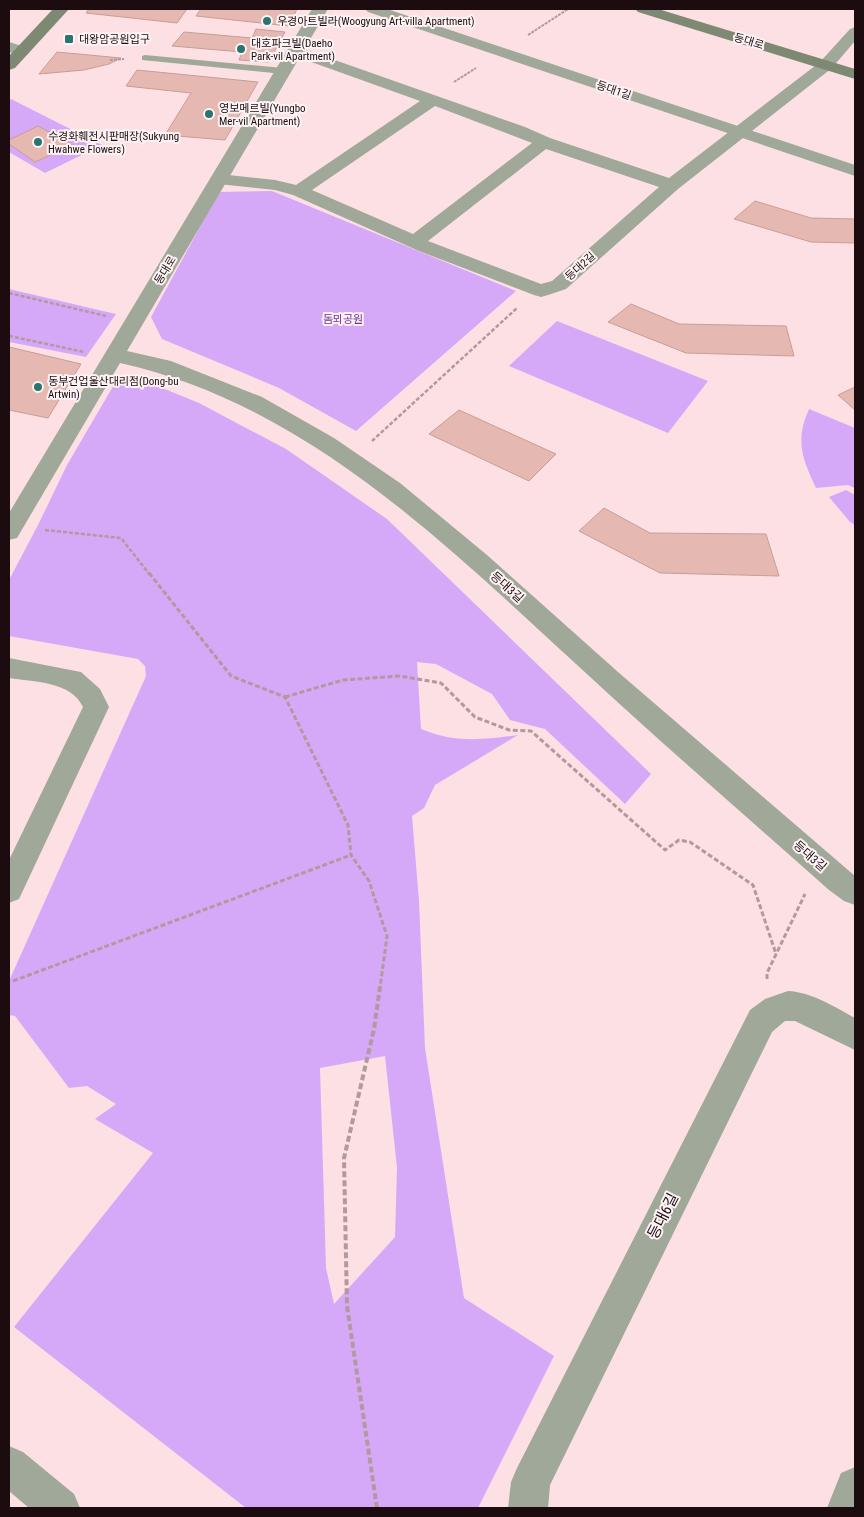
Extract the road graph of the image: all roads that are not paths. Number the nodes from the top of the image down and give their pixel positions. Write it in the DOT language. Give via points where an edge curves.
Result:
graph roads {
  1 [pos="61,9"];
  2 [pos="320,9"];
  3 [pos="372,9"];
  4 [pos="643,9"];
  5 [pos="855,32"];
  6 [pos="15,49"];
  7 [pos="295,51"];
  8 [pos="145,58"];
  9 [pos="9,65"];
  10 [pos="826,65"];
  11 [pos="283,71"];
  12 [pos="855,74"];
  13 [pos="433,100"];
  14 [pos="742,132"];
  15 [pos="544,142"];
  16 [pos="855,171"];
  17 [pos="219,179"];
  18 [pos="672,185"];
  19 [pos="300,191"];
  20 [pos="415,242"];
  21 [pos="114,356"];
  22 [pos="16,508"];
  23 [pos="10,529"];
  24 [pos="9,668"];
  25 [pos="9,890"];
  26 [pos="855,892"];
  27 [pos="855,1035"];
  28 [pos="9,1466"];
  29 [pos="855,1487"];
  30 [pos="60,1508"];
  31 [pos="528,1508"];
  32 [pos="847,1508"];
  1 -- 6 [label="main road"];
  2 -- 7 [label="street, 등대로"];
  3 -- 14 [label="street, 등대1길"];
  4 -- 10 [label="main road, 등대로"];
  5 -- 10 [label="street, 등대2길"];
  6 -- 9 [label="main road"];
  7 -- 11 [label="street, 등대로"];
  7 -- 13 [label="street"];
  8 -- 11 [label="lane"];
  10 -- 12 [label="main road, 등대로"];
  10 -- 14 [label="street, 등대2길"];
  11 -- 17 [label="street, 등대로"];
  13 -- 15 [label="street"];
  13 -- 19 [label="street"];
  14 -- 16 [label="street, 등대1길"];
  14 -- 18 [label="street, 등대2길"];
  15 -- 18 [label="street"];
  15 -- 20 [label="street"];
  17 -- 19 [label="street"];
  17 -- 21 [label="street, 등대로"];
  18 -- 20 [label="street, 등대2길" via="559,285 542,291"];
  19 -- 20 [label="street"];
  21 -- 22 [label="street, 등대로"];
  21 -- 26 [label="street, 등대3길" via="164,366 254,402 326,443 392,489 478,561 608,680 819,864"];
  22 -- 23 [label="street, 등대로"];
  24 -- 25 [label="street" via="72,679 91,696 96,707"];
  27 -- 31 [label="street, 등대6길" via="814,1013 789,1006 770,1012 761,1021 531,1482"];
  28 -- 30 [label="street"];
  29 -- 32 [label="street"];
}
